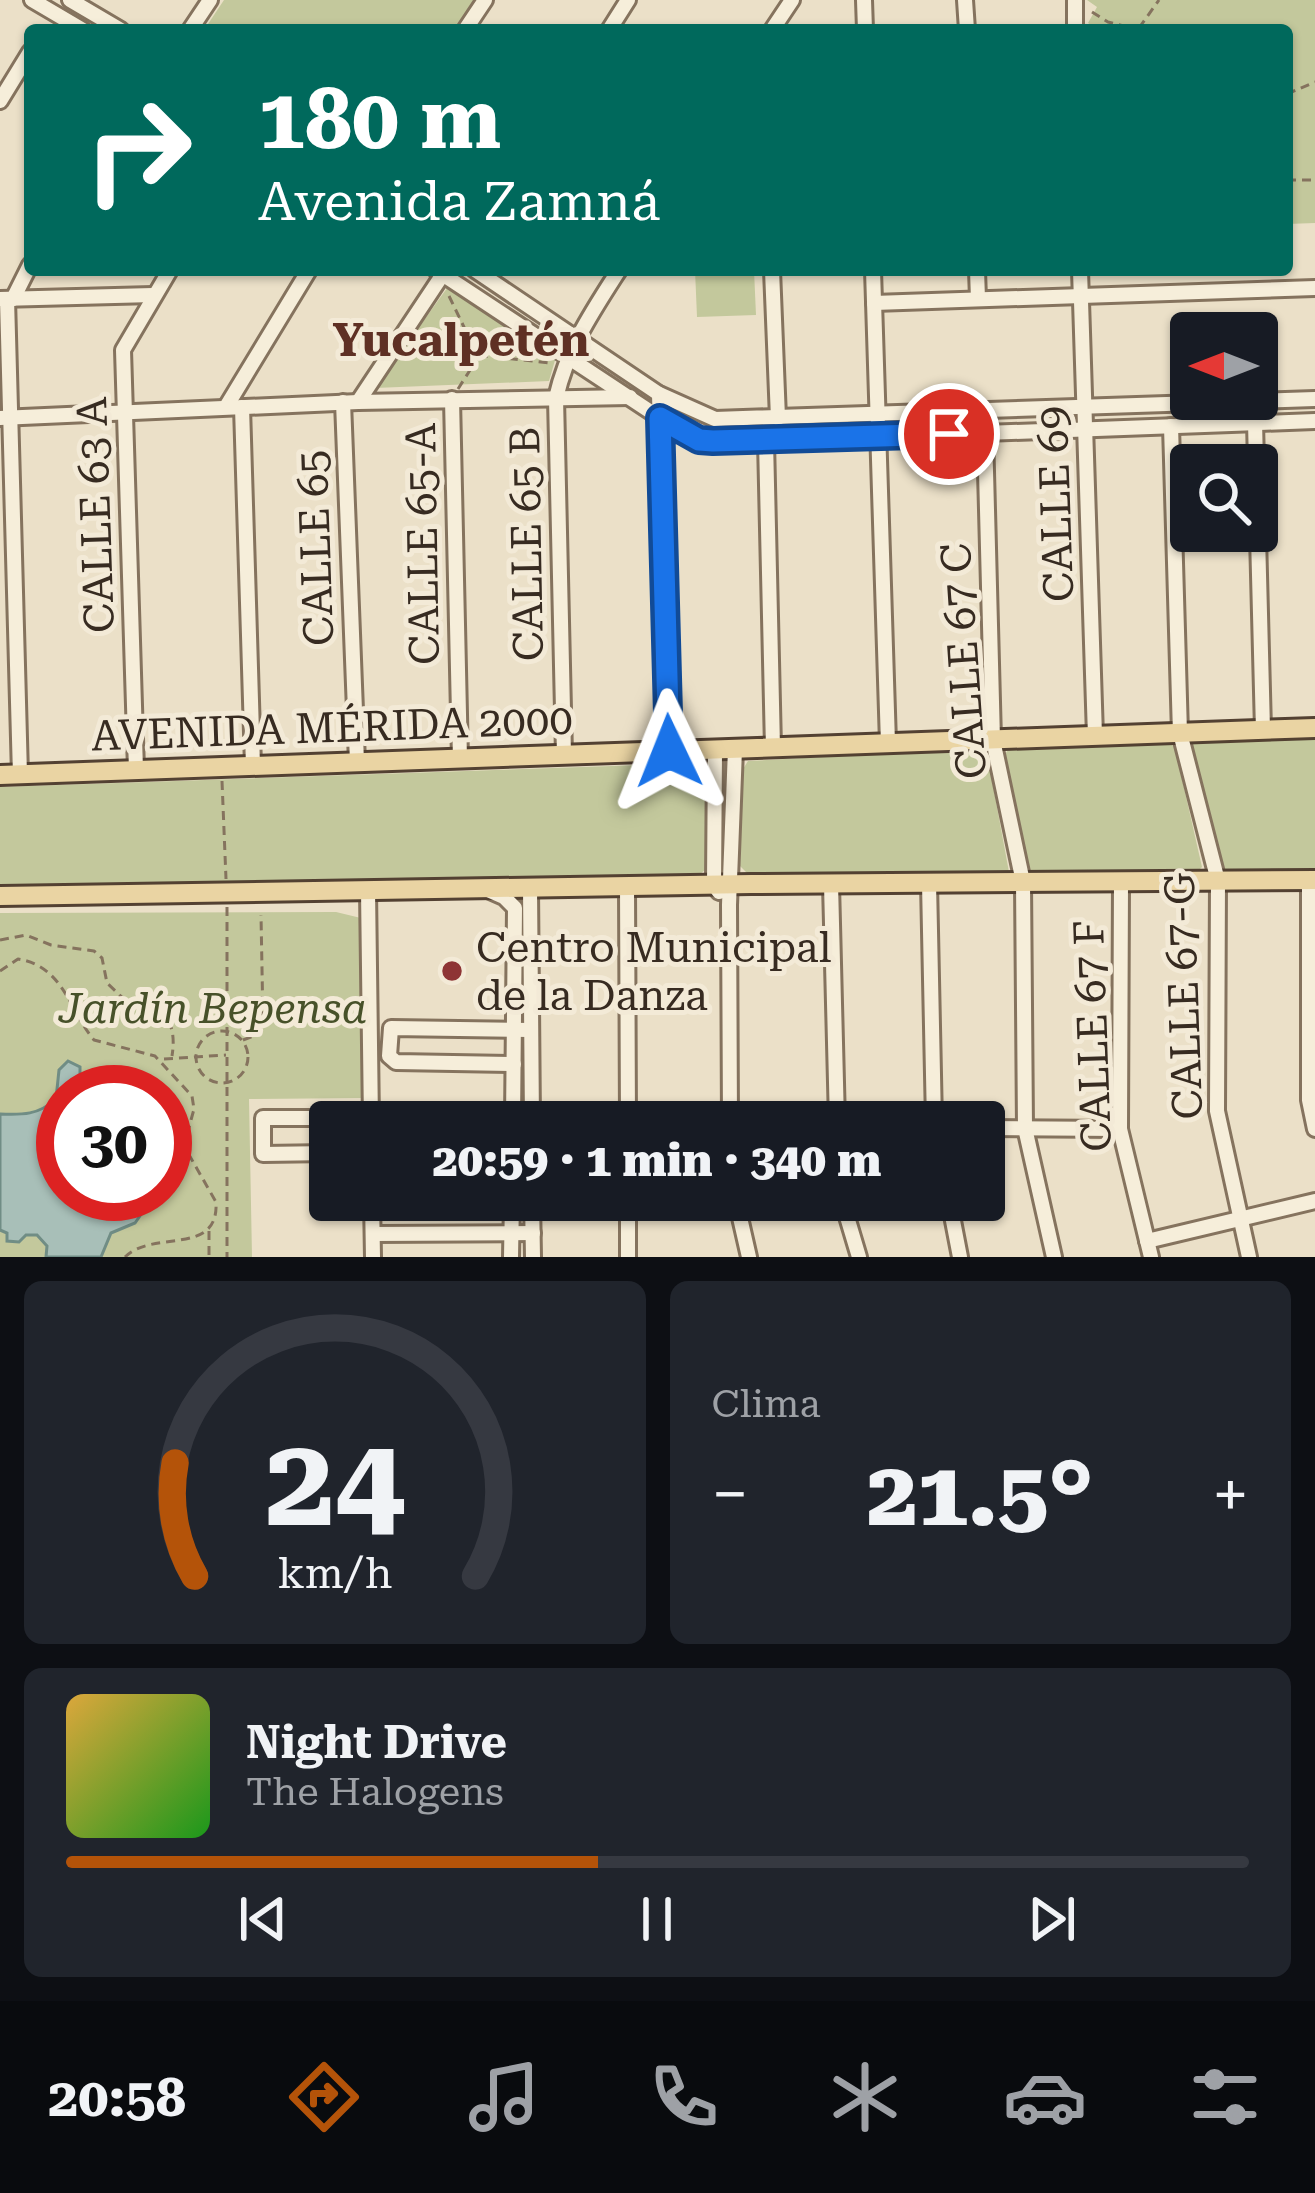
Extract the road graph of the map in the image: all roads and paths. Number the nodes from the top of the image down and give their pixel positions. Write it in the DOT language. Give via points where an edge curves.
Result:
graph roads {
  1 [pos="32,0"];
  2 [pos="1074,0"];
  3 [pos="63,4"];
  4 [pos="1092,12"];
  5 [pos="108,24"];
  6 [pos="1116,24"];
  7 [pos="24,62"];
  8 [pos="0,100"];
  9 [pos="24,274"];
  10 [pos="166,276"];
  11 [pos="306,276"];
  12 [pos="439,276"];
  13 [pos="442,276"];
  14 [pos="446,276"];
  15 [pos="484,276"];
  16 [pos="615,276"];
  17 [pos="772,276"];
  18 [pos="873,276"];
  19 [pos="977,276"];
  20 [pos="1080,276"];
  21 [pos="1315,288"];
  22 [pos="153,295"];
  23 [pos="1081,297"];
  24 [pos="7,299"];
  25 [pos="978,299"];
  26 [pos="874,303"];
  27 [pos="506,315"];
  28 [pos="577,335"];
  29 [pos="389,354"];
  30 [pos="477,355"];
  31 [pos="566,360"];
  32 [pos="659,394"];
  33 [pos="631,397"];
  34 [pos="556,398"];
  35 [pos="1315,398"];
  36 [pos="452,399"];
  37 [pos="350,402"];
  38 [pos="234,407"];
  39 [pos="1085,408"];
  40 [pos="124,411"];
  41 [pos="877,415"];
  42 [pos="6,418"];
  43 [pos="660,418"];
  44 [pos="778,418"];
  45 [pos="1315,421"];
  46 [pos="1255,422"];
  47 [pos="1171,426"];
  48 [pos="1086,429"];
  49 [pos="985,433"];
  50 [pos="877,436"];
  51 [pos="766,441"];
  52 [pos="1256,444"];
  53 [pos="1258,552"];
  54 [pos="1315,728"];
  55 [pos="1263,730"];
  56 [pos="1180,733"];
  57 [pos="1095,736"];
  58 [pos="994,740"];
  59 [pos="888,743"];
  60 [pos="773,748"];
  61 [pos="725,749"];
  62 [pos="669,751"];
  63 [pos="564,755"];
  64 [pos="460,759"];
  65 [pos="357,762"];
  66 [pos="253,766"];
  67 [pos="222,767"];
  68 [pos="136,770"];
  69 [pos="10,775"];
  70 [pos="1312,880"];
  71 [pos="1218,881"];
  72 [pos="1023,882"];
  73 [pos="1121,882"];
  74 [pos="929,883"];
  75 [pos="831,884"];
  76 [pos="723,885"];
  77 [pos="627,886"];
  78 [pos="530,887"];
  79 [pos="483,888"];
  80 [pos="368,890"];
  81 [pos="226,892"];
  82 [pos="0,896"];
  83 [pos="261,915"];
  84 [pos="0,940"];
  85 [pos="0,971"];
  86 [pos="514,1030"];
  87 [pos="531,1030"];
  88 [pos="227,1032"];
  89 [pos="242,1040"];
  90 [pos="228,1055"];
  91 [pos="196,1056"];
  92 [pos="172,1057"];
  93 [pos="160,1061"];
  94 [pos="514,1064"];
  95 [pos="228,1083"];
  96 [pos="1312,1100"];
  97 [pos="371,1101"];
  98 [pos="513,1101"];
  99 [pos="532,1101"];
  100 [pos="628,1101"];
  101 [pos="730,1101"];
  102 [pos="837,1101"];
  103 [pos="934,1101"];
  104 [pos="309,1119"];
  105 [pos="1005,1128"];
  106 [pos="1025,1128"];
  107 [pos="1120,1129"];
  108 [pos="1315,1129"];
  109 [pos="309,1154"];
  110 [pos="1315,1201"];
  111 [pos="1240,1219"];
  112 [pos="373,1221"];
  113 [pos="511,1221"];
  114 [pos="533,1221"];
  115 [pos="628,1221"];
  116 [pos="741,1221"];
  117 [pos="848,1221"];
  118 [pos="953,1221"];
  119 [pos="208,1229"];
  120 [pos="511,1233"];
  121 [pos="533,1233"];
  122 [pos="373,1234"];
  123 [pos="1149,1249"];
  124 [pos="125,1257"];
  125 [pos="209,1257"];
  126 [pos="227,1257"];
  127 [pos="373,1257"];
  128 [pos="511,1257"];
  129 [pos="533,1257"];
  130 [pos="628,1257"];
  131 [pos="749,1257"];
  132 [pos="859,1257"];
  133 [pos="960,1257"];
  134 [pos="1054,1257"];
  135 [pos="1249,1257"];
  1 -- 3 [label="street"];
  2 -- 4 [label="street"];
  3 -- 5 [label="street"];
  4 -- 6 [label="path"];
  7 -- 8 [label="street"];
  9 -- 24 [label="street"];
  10 -- 22 [label="street, CALLE 63 A"];
  11 -- 38 [label="street"];
  12 -- 29 [label="street, CALLE 65"];
  13 -- 30 [label="path"];
  14 -- 27 [label="street"];
  15 -- 28 [label="street"];
  16 -- 28 [label="street, CALLE 65 B"];
  17 -- 44 [label="street"];
  18 -- 26 [label="street"];
  19 -- 25 [label="street"];
  20 -- 23 [label="street, CALLE 69"];
  21 -- 23 [label="street"];
  22 -- 24 [label="street"];
  22 -- 40 [label="street, CALLE 63 A" via="123,350"];
  23 -- 25 [label="street"];
  23 -- 39 [label="street, CALLE 69"];
  24 -- 42 [label="street"];
  25 -- 26 [label="street"];
  26 -- 41 [label="street"];
  27 -- 30 [label="path"];
  27 -- 31 [label="street"];
  28 -- 31 [label="street, CALLE 65 B"];
  28 -- 32 [label="street"];
  29 -- 30 [label="path"];
  29 -- 37 [label="street, CALLE 65"];
  30 -- 31 [label="path"];
  30 -- 36 [label="path"];
  31 -- 33 [label="street"];
  31 -- 34 [label="street, CALLE 65 B"];
  32 -- 43 [label="street"];
  32 -- 44 [label="street" via="705,418"];
  33 -- 34 [label="street"];
  33 -- 43 [label="street"];
  34 -- 36 [label="street"];
  34 -- 63 [label="street, CALLE 65 B"];
  35 -- 39 [label="street"];
  36 -- 37 [label="street"];
  36 -- 64 [label="street, CALLE 65-A"];
  37 -- 38 [label="street"];
  37 -- 65 [label="street, CALLE 65"];
  38 -- 40 [label="street"];
  38 -- 66 [label="street"];
  39 -- 41 [label="street"];
  39 -- 48 [label="street, CALLE 69"];
  40 -- 42 [label="street"];
  40 -- 68 [label="street, CALLE 63 A"];
  41 -- 44 [label="street"];
  41 -- 50 [label="street"];
  42 -- 69 [label="street"];
  43 -- 51 [label="street" via="699,440"];
  43 -- 62 [label="street"];
  45 -- 46 [label="street"];
  46 -- 47 [label="street"];
  46 -- 52 [label="street"];
  47 -- 48 [label="street"];
  47 -- 56 [label="street, CALLE 67-G"];
  48 -- 49 [label="street"];
  48 -- 57 [label="street, CALLE 69"];
  49 -- 50 [label="street"];
  49 -- 58 [label="street, CALLE 67 C"];
  50 -- 51 [label="street"];
  50 -- 59 [label="street"];
  51 -- 60 [label="street"];
  53 -- 55 [label="street"];
  54 -- 55 [label="main road, AVENIDA MÉRIDA 2000"];
  55 -- 56 [label="main road, AVENIDA MÉRIDA 2000"];
  56 -- 57 [label="main road, AVENIDA MÉRIDA 2000"];
  56 -- 71 [label="street, CALLE 67-G"];
  57 -- 58 [label="main road, AVENIDA MÉRIDA 2000"];
  58 -- 59 [label="main road, AVENIDA MÉRIDA 2000"];
  58 -- 72 [label="street, CALLE 67 C"];
  59 -- 60 [label="main road, AVENIDA MÉRIDA 2000"];
  60 -- 61 [label="main road, AVENIDA MÉRIDA 2000"];
  61 -- 62 [label="main road, AVENIDA MÉRIDA 2000"];
  61 -- 76 [label="street"];
  62 -- 63 [label="main road, AVENIDA MÉRIDA 2000"];
  63 -- 64 [label="main road, AVENIDA MÉRIDA 2000"];
  64 -- 65 [label="main road, AVENIDA MÉRIDA 2000"];
  65 -- 66 [label="main road, AVENIDA MÉRIDA 2000"];
  66 -- 67 [label="main road, AVENIDA MÉRIDA 2000"];
  67 -- 68 [label="main road, AVENIDA MÉRIDA 2000"];
  67 -- 81 [label="path"];
  68 -- 69 [label="main road, AVENIDA MÉRIDA 2000"];
  70 -- 71 [label="main road"];
  70 -- 96 [label="street"];
  71 -- 73 [label="main road"];
  71 -- 111 [label="street, CALLE 67-G" via="1216,1111"];
  72 -- 73 [label="main road"];
  72 -- 74 [label="main road"];
  72 -- 106 [label="street, CALLE 67 C"];
  73 -- 107 [label="street, CALLE 67 F"];
  74 -- 75 [label="main road"];
  74 -- 103 [label="street"];
  75 -- 76 [label="main road"];
  75 -- 102 [label="street"];
  76 -- 77 [label="main road"];
  76 -- 101 [label="street"];
  77 -- 78 [label="main road"];
  77 -- 100 [label="street"];
  78 -- 79 [label="main road"];
  78 -- 87 [label="street"];
  79 -- 80 [label="main road"];
  79 -- 86 [label="street" via="514,908"];
  80 -- 81 [label="main road"];
  80 -- 97 [label="street"];
  81 -- 82 [label="main road"];
  81 -- 88 [label="path"];
  83 -- 89 [label="path" via="263,1022"];
  84 -- 92 [label="path" via="26,934 94,950 107,983 127,1002 164,1012 175,1038"];
  85 -- 93 [label="path" via="18,959 43,967 94,1040"];
  86 -- 87 [label="street"];
  86 -- 94 [label="street"];
  86 -- 94 [label="street" via="391,1028 389,1057"];
  87 -- 99 [label="street"];
  88 -- 89 [label="path"];
  88 -- 90 [label="path"];
  88 -- 91 [label="path" via="204,1039"];
  89 -- 95 [label="path" via="247,1064"];
  90 -- 91 [label="path"];
  90 -- 95 [label="path"];
  91 -- 92 [label="path"];
  91 -- 95 [label="path" via="205,1077"];
  92 -- 93 [label="path"];
  93 -- 119 [label="path" via="194,1102 184,1146 216,1202"];
  94 -- 98 [label="street"];
  95 -- 126 [label="path"];
  96 -- 108 [label="street"];
  104 -- 109 [label="street" via="263,1118 263,1154"];
  105 -- 106 [label="street"];
  106 -- 107 [label="street"];
  106 -- 134 [label="street, CALLE 67 C"];
  107 -- 123 [label="street, CALLE 67 F"];
  110 -- 111 [label="street"];
  111 -- 123 [label="street"];
  111 -- 135 [label="street, CALLE 67-G"];
  112 -- 122 [label="street"];
  113 -- 120 [label="street"];
  114 -- 121 [label="street"];
  115 -- 130 [label="street"];
  116 -- 131 [label="street"];
  117 -- 132 [label="street"];
  118 -- 133 [label="street"];
  119 -- 124 [label="path" via="192,1243 140,1246"];
  119 -- 125 [label="path"];
  120 -- 121 [label="street"];
  120 -- 122 [label="street"];
  120 -- 128 [label="street"];
  121 -- 129 [label="street"];
  122 -- 127 [label="street"];
}
